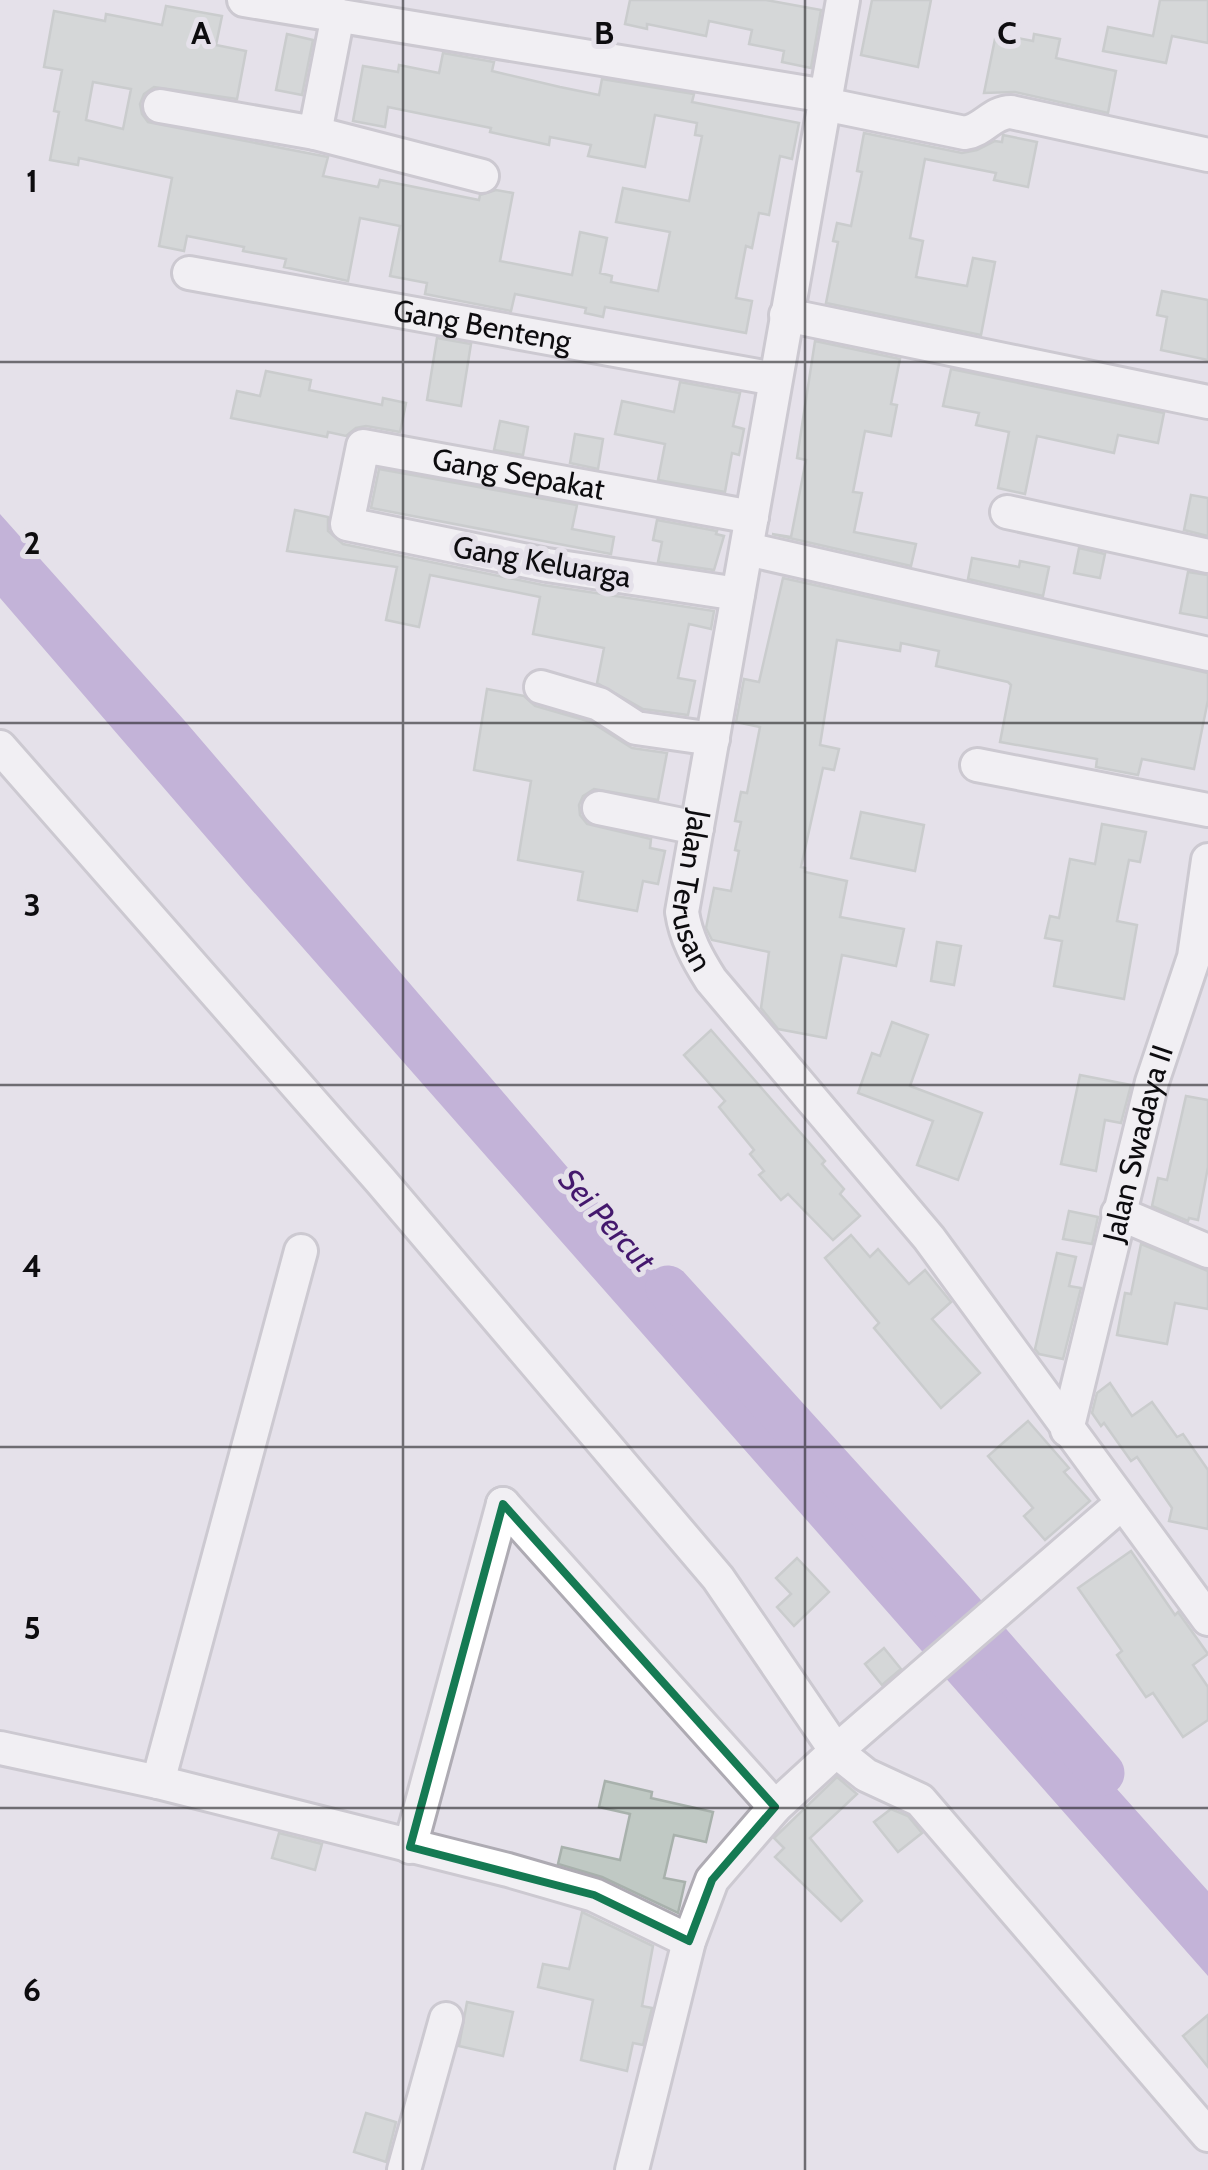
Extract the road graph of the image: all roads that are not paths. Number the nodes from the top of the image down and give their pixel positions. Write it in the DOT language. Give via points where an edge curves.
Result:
graph roads {
  1 [pos="244,0"];
  2 [pos="843,0"];
  3 [pos="338,16"];
  4 [pos="825,100"];
  5 [pos="160,106"];
  6 [pos="315,133"];
  7 [pos="1208,155"];
  8 [pos="482,176"];
  9 [pos="188,272"];
  10 [pos="786,315"];
  11 [pos="775,379"];
  12 [pos="1208,402"];
  13 [pos="1007,512"];
  14 [pos="348,524"];
  15 [pos="749,533"];
  16 [pos="1208,556"];
  17 [pos="738,594"];
  18 [pos="1208,654"];
  19 [pos="541,687"];
  20 [pos="713,738"];
  21 [pos="0,747"];
  22 [pos="978,765"];
  23 [pos="599,808"];
  24 [pos="1208,810"];
  25 [pos="697,828"];
  26 [pos="1208,860"];
  27 [pos="1118,1213"];
  28 [pos="1208,1250"];
  29 [pos="301,1251"];
  30 [pos="1067,1430"];
  31 [pos="1121,1504"];
  32 [pos="1195,1582"];
  33 [pos="1208,1620"];
  34 [pos="0,1748"];
  35 [pos="836,1751"];
  36 [pos="158,1782"];
  37 [pos="775,1808"];
  38 [pos="410,1847"];
  39 [pos="689,1941"];
  40 [pos="446,2020"];
  41 [pos="1208,2136"];
  42 [pos="404,2170"];
  43 [pos="632,2170"];
  1 -- 3 [label="street"];
  2 -- 4 [label="street, Jalan Terusan"];
  3 -- 4 [label="street"];
  3 -- 6 [label="street"];
  4 -- 7 [label="street" via="965,133 1011,112"];
  4 -- 10 [label="street, Jalan Terusan"];
  5 -- 6 [label="street"];
  6 -- 8 [label="street"];
  9 -- 11 [label="street, Gang Benteng"];
  10 -- 11 [label="street, Jalan Terusan"];
  10 -- 12 [label="street"];
  11 -- 15 [label="street, Jalan Terusan"];
  13 -- 16 [label="street"];
  14 -- 15 [label="street, Gang Sepakat" via="363,446"];
  14 -- 17 [label="street, Gang Keluarga" via="547,566"];
  15 -- 17 [label="street, Jalan Terusan"];
  15 -- 18 [label="street"];
  17 -- 20 [label="street, Jalan Terusan"];
  19 -- 20 [label="street" via="600,704 636,728"];
  20 -- 25 [label="street, Jalan Terusan"];
  21 -- 35 [label="street" via="718,1578"];
  22 -- 24 [label="street"];
  23 -- 25 [label="street"];
  25 -- 30 [label="street, Jalan Terusan" via="682,912 695,954 929,1238"];
  26 -- 27 [label="street, Jalan Swadaya II" via="1194,957"];
  27 -- 28 [label="street"];
  27 -- 30 [label="street, Jalan Swadaya II"];
  29 -- 36 [label="street"];
  30 -- 31 [label="street, Jalan Terusan"];
  31 -- 32 [label="street, Jalan Terusan"];
  31 -- 35 [label="street"];
  32 -- 33 [label="street, Jalan Terusan"];
  34 -- 36 [label="street"];
  35 -- 37 [label="street"];
  35 -- 41 [label="street" via="866,1775 920,1800"];
  36 -- 38 [label="street"];
  37 -- 38 [label="street" via="503,1504"];
  37 -- 39 [label="street" via="712,1880"];
  38 -- 39 [label="street" via="594,1895"];
  39 -- 43 [label="street"];
  40 -- 42 [label="street"];
}
